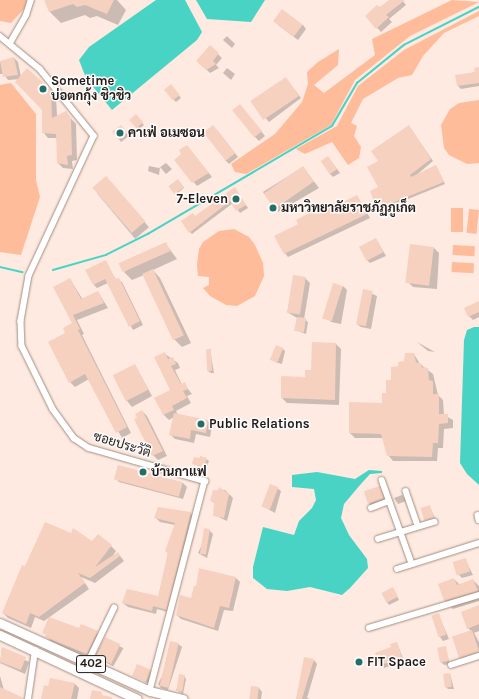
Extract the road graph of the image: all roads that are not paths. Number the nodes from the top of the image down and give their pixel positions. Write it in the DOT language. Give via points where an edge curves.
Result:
graph roads {
  1 [pos="31,0"];
  2 [pos="0,36"];
  3 [pos="10,43"];
  4 [pos="382,480"];
  5 [pos="406,491"];
  6 [pos="389,501"];
  7 [pos="371,508"];
  8 [pos="434,522"];
  9 [pos="418,526"];
  10 [pos="401,532"];
  11 [pos="378,539"];
  12 [pos="479,543"];
  13 [pos="412,564"];
  14 [pos="397,569"];
  15 [pos="479,595"];
  16 [pos="114,608"];
  17 [pos="0,623"];
  18 [pos="369,628"];
  19 [pos="0,635"];
  20 [pos="35,651"];
  21 [pos="479,656"];
  22 [pos="88,662"];
  23 [pos="451,665"];
  24 [pos="150,691"];
  25 [pos="28,699"];
  26 [pos="137,699"];
  27 [pos="183,699"];
  1 -- 3 [label="street" via="26,15"];
  2 -- 3 [label="street"];
  3 -- 24 [label="street, ซอยประวัติ" via="40,69 94,136 29,276 21,321 22,346 53,409 74,438 89,448 205,481"];
  4 -- 6 [label="street"];
  5 -- 9 [label="street"];
  6 -- 7 [label="street"];
  6 -- 10 [label="street"];
  8 -- 9 [label="street"];
  9 -- 10 [label="street"];
  10 -- 11 [label="street"];
  10 -- 13 [label="street"];
  12 -- 13 [label="street"];
  13 -- 14 [label="street"];
  15 -- 18 [label="street"];
  16 -- 22 [label="street"];
  17 -- 22 [label="main road, 402"];
  19 -- 20 [label="main road, 402"];
  20 -- 25 [label="street"];
  20 -- 26 [label="main road, 402"];
  21 -- 23 [label="street"];
  22 -- 24 [label="main road, 402"];
  24 -- 27 [label="main road, 402"];
}
